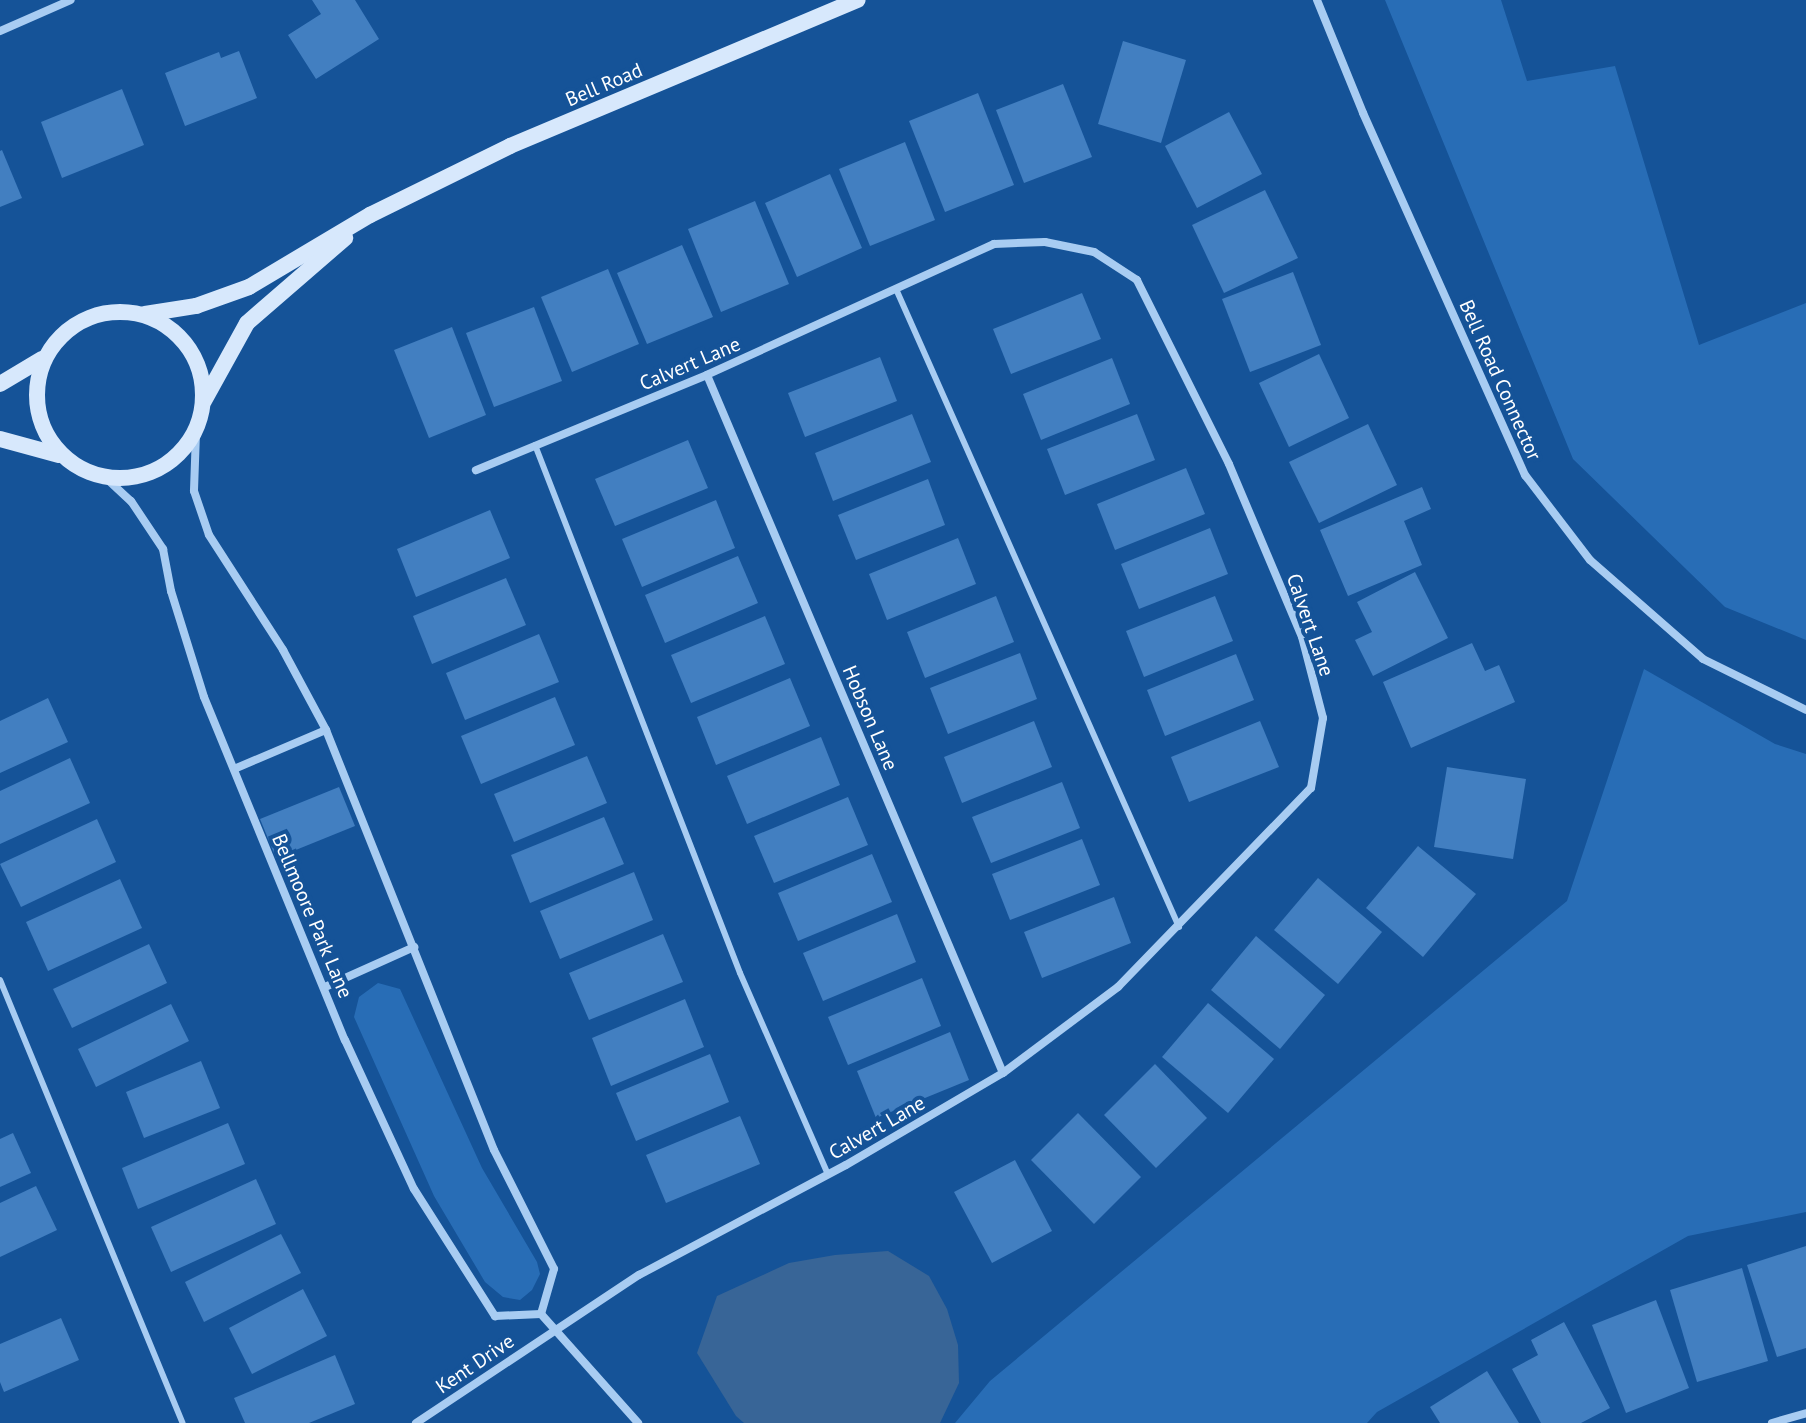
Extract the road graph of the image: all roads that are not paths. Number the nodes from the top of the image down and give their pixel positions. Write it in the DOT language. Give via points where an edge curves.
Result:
graph roads {
  1 [pos="71,0"];
  2 [pos="1317,0"];
  3 [pos="847,2"];
  4 [pos="0,31"];
  5 [pos="370,215"];
  6 [pos="896,289"];
  7 [pos="145,314"];
  8 [pos="42,359"];
  9 [pos="707,375"];
  10 [pos="0,384"];
  11 [pos="204,401"];
  12 [pos="196,433"];
  13 [pos="0,439"];
  14 [pos="535,445"];
  15 [pos="59,455"];
  16 [pos="476,470"];
  17 [pos="107,479"];
  18 [pos="1806,710"];
  19 [pos="326,730"];
  20 [pos="234,769"];
  21 [pos="1179,927"];
  22 [pos="414,947"];
  23 [pos="0,980"];
  24 [pos="325,987"];
  25 [pos="1003,1073"];
  26 [pos="828,1174"];
  27 [pos="541,1314"];
  28 [pos="553,1331"];
  29 [pos="1806,1413"];
  30 [pos="183,1423"];
  31 [pos="416,1423"];
  32 [pos="638,1423"];
  33 [pos="1772,1423"];
  1 -- 4 [label="street"];
  2 -- 18 [label="street, Bell Road Connector" via="1525,475 1590,560 1703,659"];
  3 -- 5 [label="street, Bell Road" via="510,146"];
  5 -- 7 [label="street, Bell Road" via="249,287 196,306"];
  5 -- 11 [label="street, Bell Road" via="247,323"];
  6 -- 9 [label="street, Calvert Lane"];
  6 -- 21 [label="lane"];
  6 -- 21 [label="street, Calvert Lane" via="994,244 1045,242 1094,252 1137,280 1229,464 1302,637 1323,718 1311,788"];
  7 -- 8 [label="street, Bell Road" via="105,311 68,327"];
  7 -- 11 [label="street, Bell Road" via="190,347"];
  8 -- 10 [label="street, Bell Road"];
  8 -- 15 [label="street" via="36,409"];
  9 -- 14 [label="street, Calvert Lane"];
  9 -- 25 [label="street, Hobson Lane"];
  11 -- 12 [label="street, Bell Road"];
  12 -- 17 [label="street, Bell Road" via="174,460 143,477"];
  12 -- 19 [label="street" via="194,491 209,535 283,650"];
  13 -- 15 [label="street"];
  14 -- 16 [label="street, Calvert Lane"];
  14 -- 26 [label="lane" via="740,973"];
  15 -- 17 [label="street"];
  17 -- 20 [label="street, Bellmoore Park Lane" via="131,501 163,549 204,697"];
  19 -- 20 [label="street"];
  19 -- 22 [label="street"];
  20 -- 24 [label="street, Bellmoore Park Lane"];
  21 -- 25 [label="street, Calvert Lane" via="1118,987"];
  22 -- 24 [label="street"];
  22 -- 27 [label="street" via="494,1150 554,1269"];
  23 -- 30 [label="lane"];
  24 -- 27 [label="street, Bellmoore Park Lane" via="414,1189 495,1316"];
  25 -- 26 [label="street, Calvert Lane"];
  26 -- 28 [label="street, Calvert Lane" via="639,1275"];
  27 -- 28 [label="street"];
  28 -- 31 [label="street, Kent Drive"];
  28 -- 32 [label="street"];
  29 -- 33 [label="street"];
}
